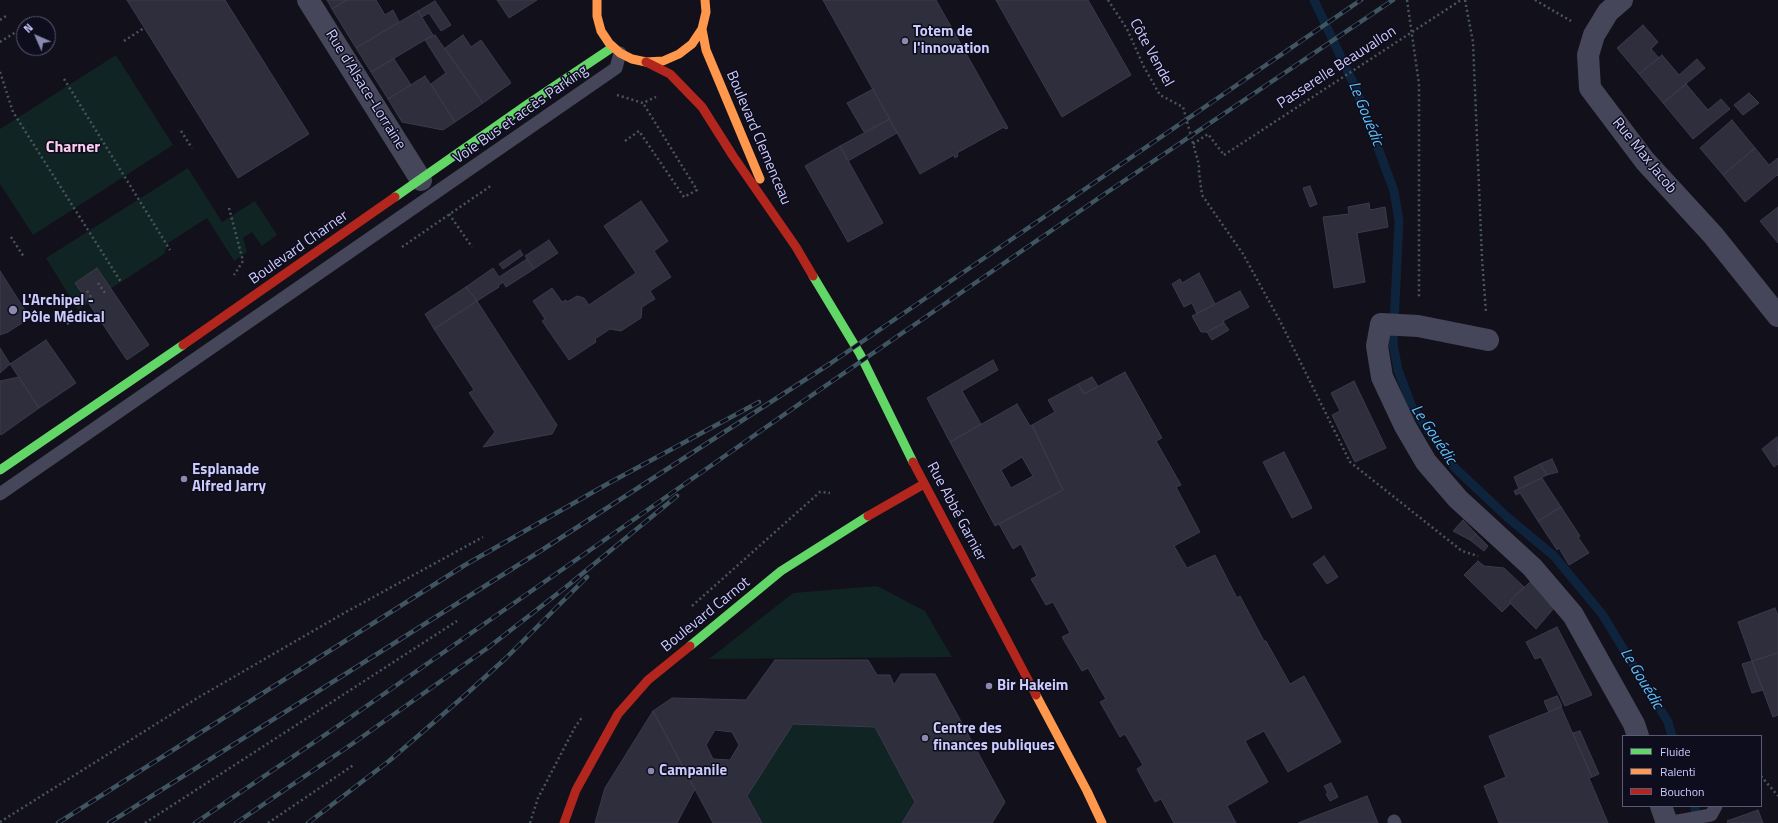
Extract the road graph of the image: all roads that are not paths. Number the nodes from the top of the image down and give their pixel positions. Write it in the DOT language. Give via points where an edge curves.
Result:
graph roads {
  1 [pos="308,0"];
  2 [pos="597,0"];
  3 [pos="1622,0"];
  4 [pos="706,1"];
  5 [pos="702,29"];
  6 [pos="616,50"];
  7 [pos="646,62"];
  8 [pos="426,189"];
  9 [pos="777,219"];
  10 [pos="241,305"];
  11 [pos="1778,316"];
  12 [pos="1488,340"];
  13 [pos="0,470"];
  14 [pos="924,484"];
  15 [pos="0,494"];
  16 [pos="1638,735"];
  17 [pos="1714,810"];
  18 [pos="1667,817"];
  19 [pos="564,823"];
  20 [pos="1102,823"];
  1 -- 8 [label="street, Rue d'Alsace-Lorraine"];
  2 -- 6 [label="main road" via="597,16 601,30"];
  3 -- 11 [label="street, Rue Max Jacob" via="1608,12 1594,35 1588,55 1590,88 1645,161 1713,235"];
  4 -- 5 [label="main road"];
  5 -- 7 [label="main road" via="692,44 679,54 663,61"];
  5 -- 9 [label="main road, Boulevard Clemenceau" via="706,50"];
  6 -- 7 [label="main road" via="632,59"];
  6 -- 8 [label="main road, Boulevard Charner" via="528,104"];
  6 -- 8 [label="lane, Voie Bus et accès Parking" via="616,68 539,120"];
  7 -- 9 [label="main road, Boulevard Clemenceau" via="670,74 702,107"];
  8 -- 10 [label="main road, Boulevard Charner"];
  8 -- 10 [label="lane" via="248,314"];
  8 -- 15 [label="lane, Voie Bus et accès Parking"];
  9 -- 14 [label="main road, Rue Abbé Garnier" via="860,354"];
  10 -- 13 [label="main road, Boulevard Charner"];
  12 -- 16 [label="street" via="1417,326 1381,324 1377,346 1382,378 1408,432 1426,462 1458,499 1512,547 1573,615"];
  14 -- 19 [label="main road, Boulevard Carnot" via="865,516 781,571 648,680 618,714 576,790"];
  14 -- 20 [label="main road, Rue Abbé Garnier"];
  17 -- 18 [label="lane"];
}
